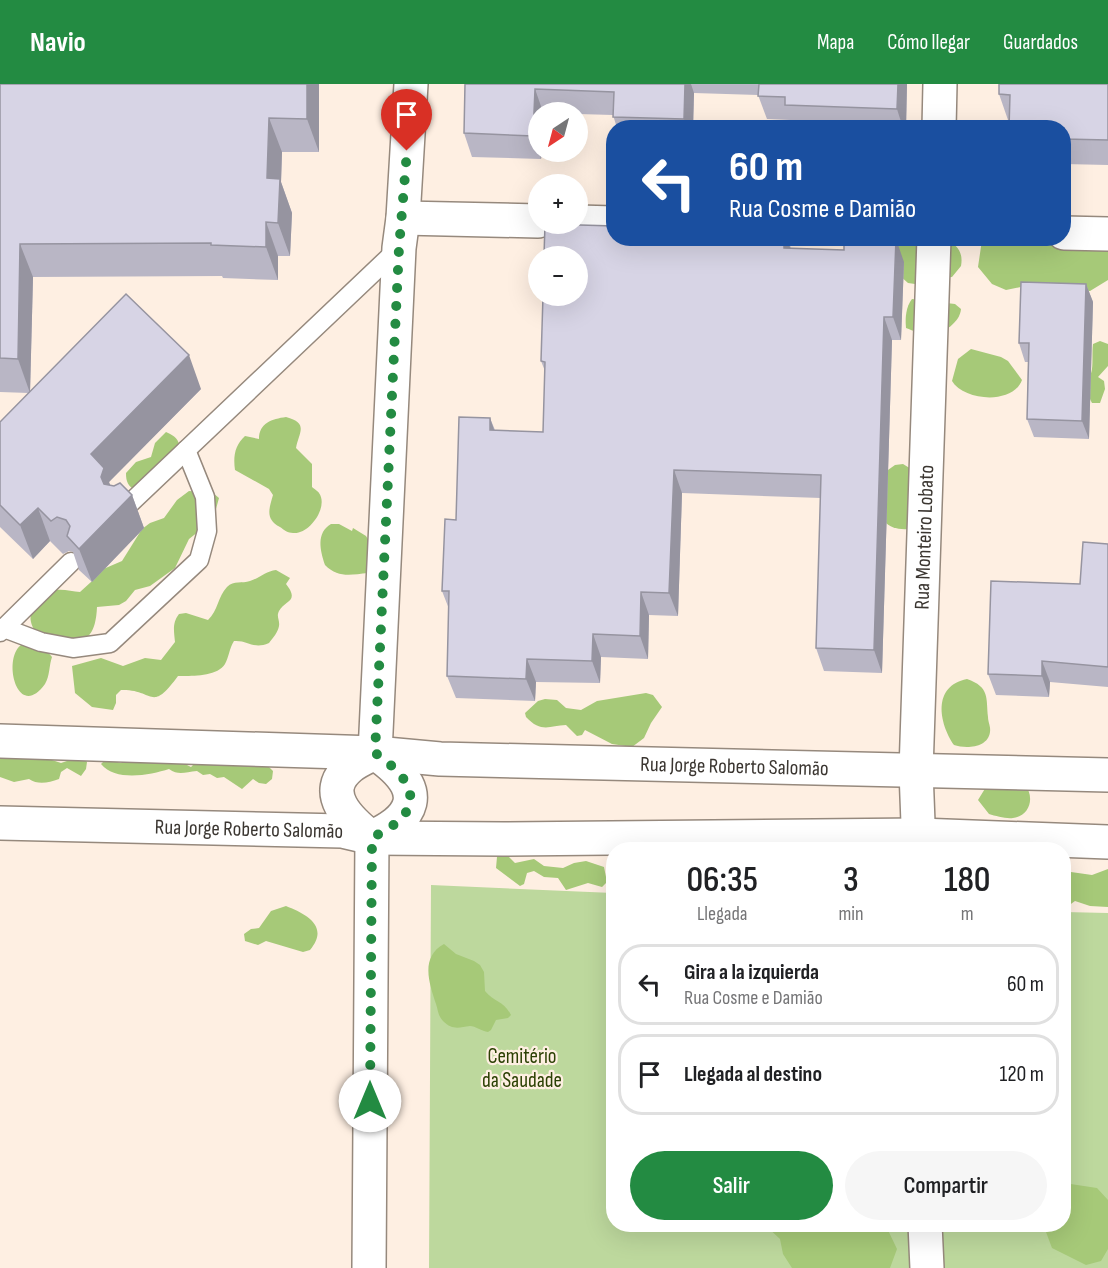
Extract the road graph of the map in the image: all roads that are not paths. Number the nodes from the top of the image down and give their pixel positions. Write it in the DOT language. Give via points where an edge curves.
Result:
graph roads {
  1 [pos="411,84"];
  2 [pos="940,84"];
  3 [pos="939,120"];
  4 [pos="528,222"];
  5 [pos="588,222"];
  6 [pos="606,223"];
  7 [pos="401,233"];
  8 [pos="1071,233"];
  9 [pos="1108,234"];
  10 [pos="934,246"];
  11 [pos="186,450"];
  12 [pos="124,509"];
  13 [pos="71,562"];
  14 [pos="2,630"];
  15 [pos="0,741"];
  16 [pos="375,753"];
  17 [pos="915,771"];
  18 [pos="1108,775"];
  19 [pos="0,823"];
  20 [pos="372,838"];
  21 [pos="920,842"];
  22 [pos="1108,842"];
  23 [pos="926,1232"];
  24 [pos="369,1268"];
  25 [pos="927,1268"];
  1 -- 7 [label="street"];
  2 -- 3 [label="street"];
  4 -- 7 [label="street"];
  5 -- 6 [label="street"];
  7 -- 11 [label="lane"];
  7 -- 16 [label="street"];
  8 -- 9 [label="street"];
  10 -- 17 [label="street, Rua Monteiro Lobato"];
  11 -- 12 [label="lane"];
  11 -- 14 [label="lane" via="206,497 207,531 199,560 110,644 72,648"];
  13 -- 14 [label="lane"];
  15 -- 16 [label="street, Rua Jorge Roberto Salomão"];
  16 -- 17 [label="street, Rua Jorge Roberto Salomão" via="440,759"];
  16 -- 20 [label="street" via="349,768 338,788 341,808"];
  16 -- 20 [label="street" via="403,776 410,796 408,807 396,824"];
  17 -- 18 [label="street, Rua Jorge Roberto Salomão"];
  17 -- 21 [label="street, Rua Monteiro Lobato"];
  19 -- 20 [label="street, Rua Jorge Roberto Salomão" via="342,831"];
  20 -- 21 [label="street, Rua Jorge Roberto Salomão"];
  20 -- 24 [label="street"];
  21 -- 22 [label="street, Rua Jorge Roberto Salomão"];
  23 -- 25 [label="street"];
}
